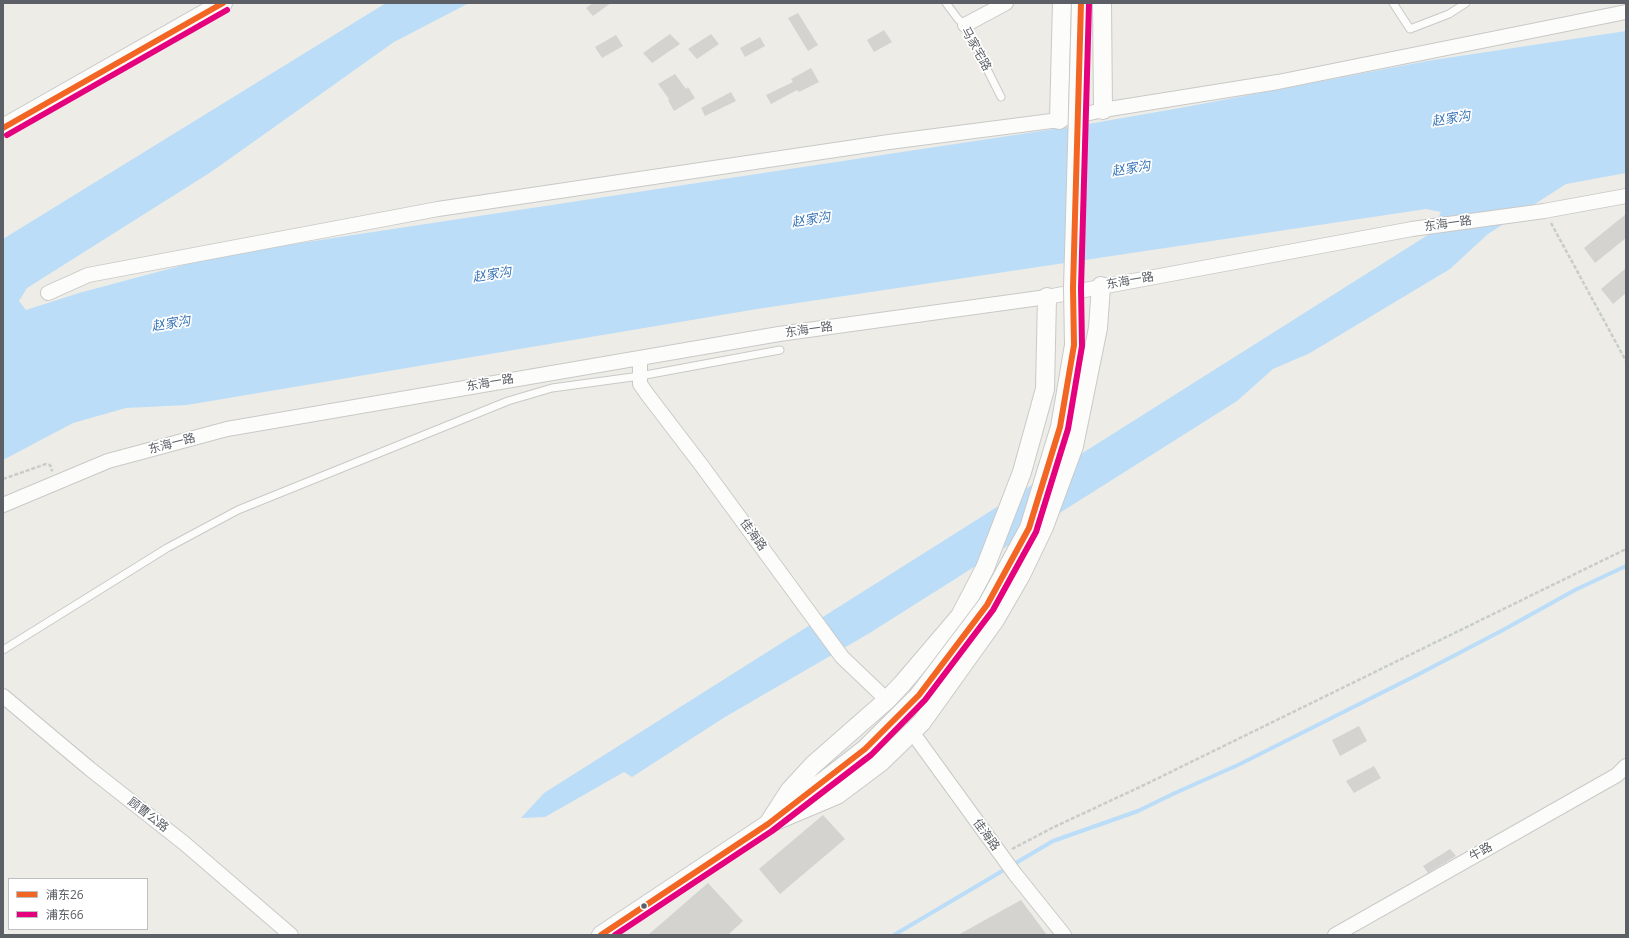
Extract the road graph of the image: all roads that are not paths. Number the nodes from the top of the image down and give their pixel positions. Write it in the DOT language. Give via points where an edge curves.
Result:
graph roads {
  1 [pos="222,3"];
  2 [pos="946,3"];
  3 [pos="1006,3"];
  4 [pos="1062,3"];
  5 [pos="1081,3"];
  6 [pos="1102,3"];
  7 [pos="1392,3"];
  8 [pos="1466,3"];
  9 [pos="1626,12"];
  10 [pos="965,25"];
  11 [pos="1001,97"];
  12 [pos="1103,110"];
  13 [pos="1059,120"];
  14 [pos="3,128"];
  15 [pos="1626,196"];
  16 [pos="1101,286"];
  17 [pos="48,293"];
  18 [pos="1047,297"];
  19 [pos="780,350"];
  20 [pos="640,358"];
  21 [pos="640,376"];
  22 [pos="3,505"];
  23 [pos="3,650"];
  24 [pos="3,696"];
  25 [pos="887,700"];
  26 [pos="912,732"];
  27 [pos="1626,766"];
  28 [pos="768,824"];
  29 [pos="291,935"];
  30 [pos="601,935"];
  31 [pos="1064,935"];
  32 [pos="1335,935"];
  1 -- 14 [label="street"];
  2 -- 10 [label="lane, 马家宅路"];
  3 -- 10 [label="street"];
  4 -- 13 [label="street"];
  5 -- 28 [label="street, bridge" via="1073,288 1074,345 1060,427 1029,528 987,605 919,694 865,749"];
  6 -- 12 [label="street"];
  7 -- 8 [label="lane" via="1410,28 1449,14"];
  9 -- 12 [label="street" via="1278,82"];
  10 -- 11 [label="lane, 马家宅路"];
  12 -- 13 [label="street"];
  13 -- 17 [label="street" via="889,142 438,209 88,275"];
  15 -- 16 [label="street, 东海一路" via="1544,211 1412,229"];
  16 -- 18 [label="street, 东海一路"];
  16 -- 26 [label="street" via="1098,328 1074,446 1044,527 1021,575 995,620 922,722"];
  18 -- 20 [label="street, 东海一路" via="779,334"];
  18 -- 25 [label="street" via="1045,388 1022,472 985,568 960,616"];
  19 -- 21 [label="lane"];
  20 -- 21 [label="street, 佳海路"];
  20 -- 22 [label="street, 东海一路" via="227,429 108,461"];
  21 -- 23 [label="lane" via="552,388 508,401 238,510 167,548"];
  21 -- 25 [label="street, 佳海路" via="640,384 647,394 842,657"];
  24 -- 29 [label="street, 顾曹公路" via="184,843"];
  25 -- 28 [label="street" via="813,765 790,790"];
  26 -- 28 [label="street" via="881,762 837,795"];
  26 -- 31 [label="street, 佳海路" via="1015,874"];
  27 -- 32 [label="street, 牛路" via="1617,775"];
  28 -- 30 [label="street"];
}
